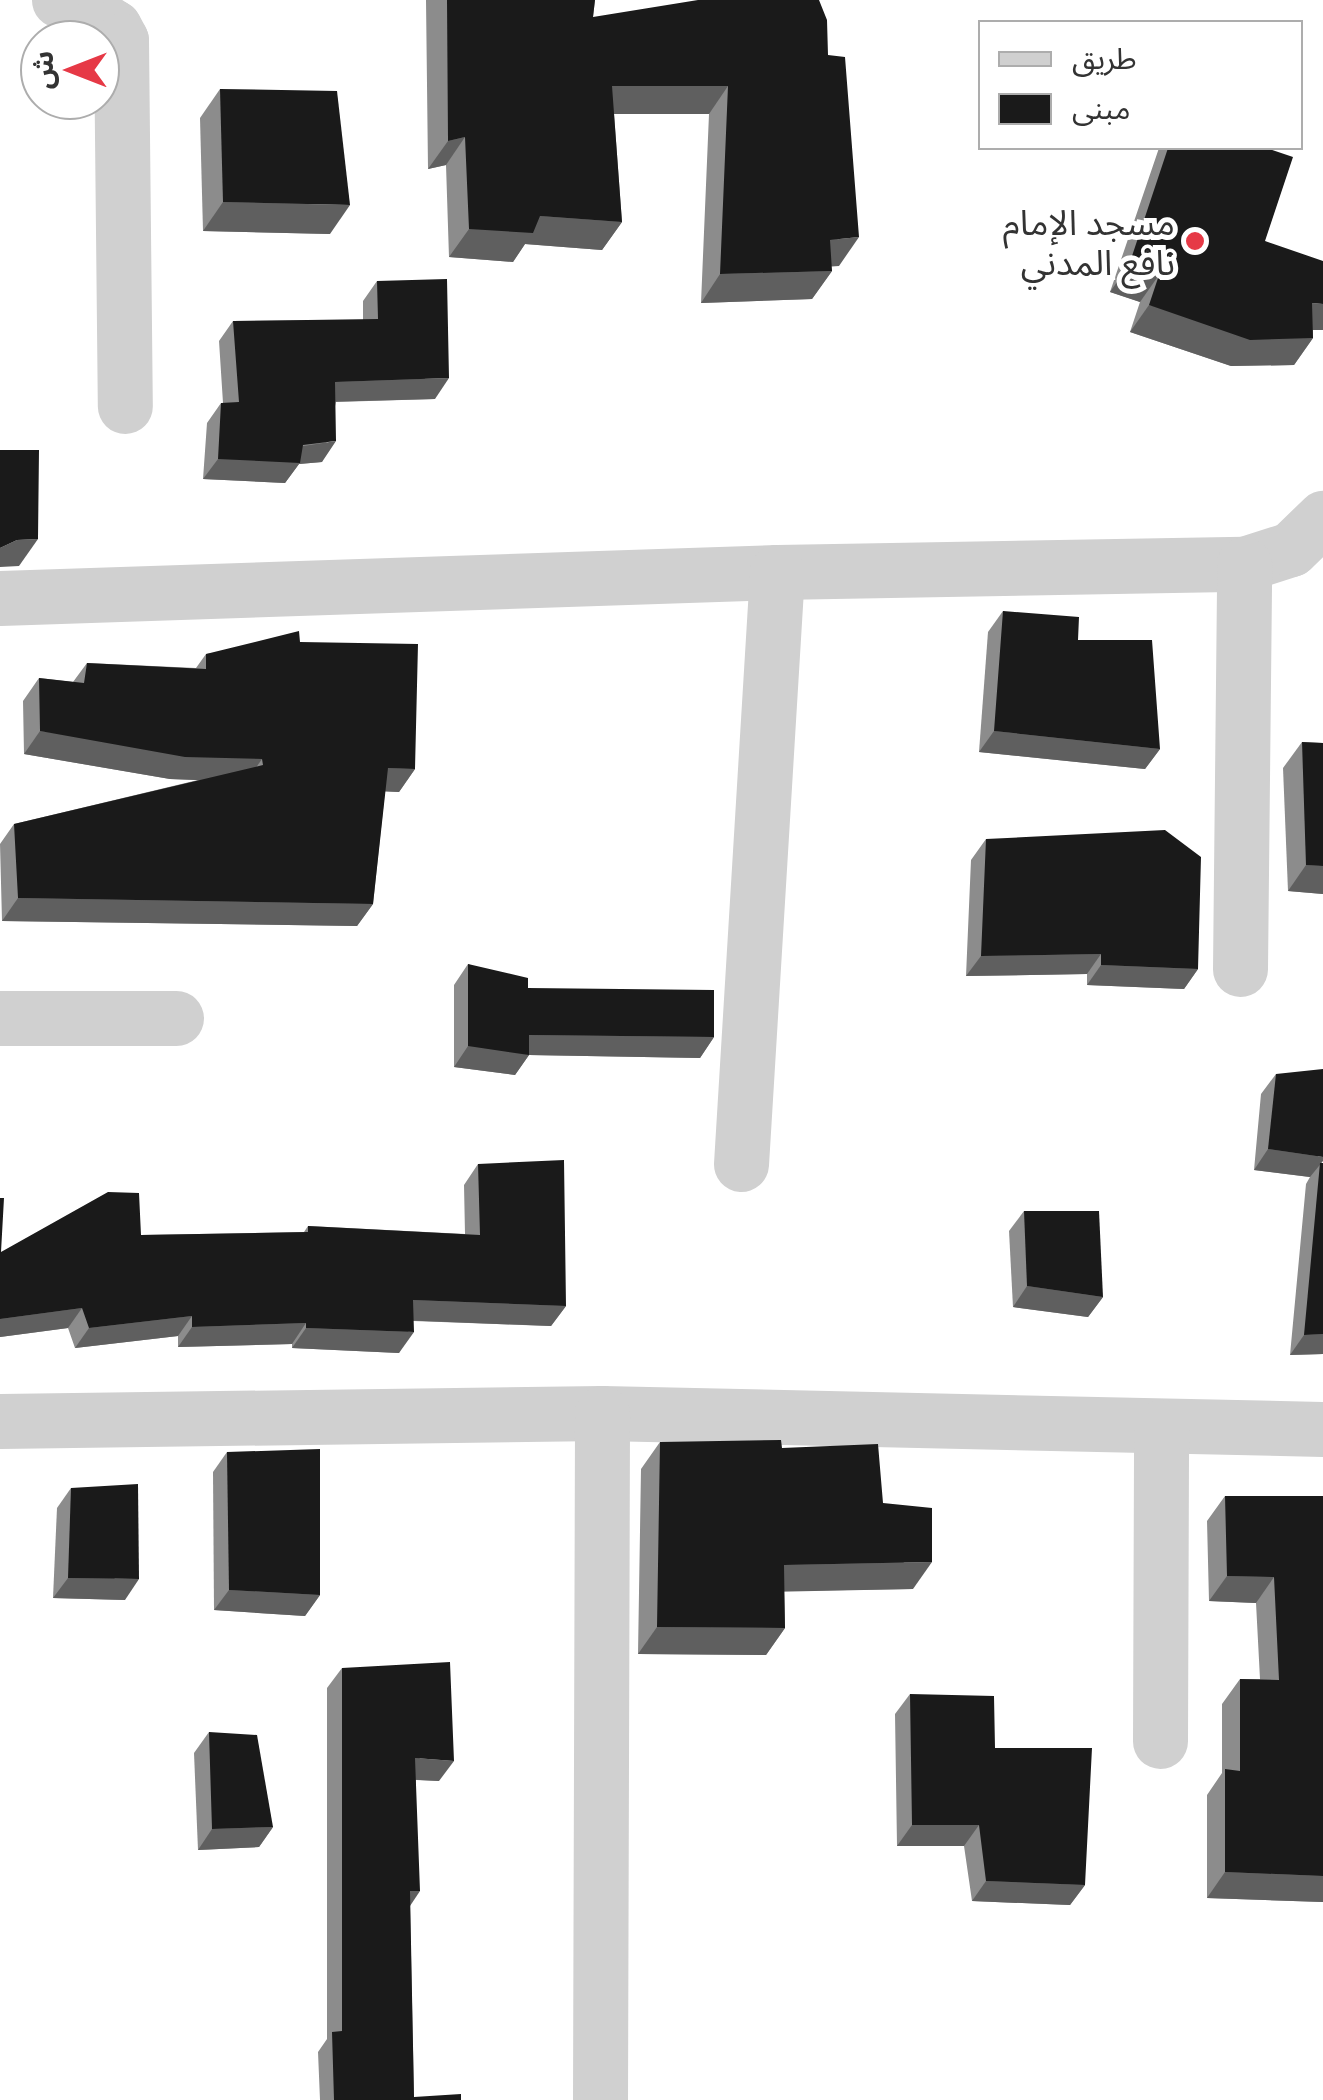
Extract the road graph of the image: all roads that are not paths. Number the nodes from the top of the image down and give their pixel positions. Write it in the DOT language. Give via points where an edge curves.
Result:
graph roads {
  1 [pos="59,0"];
  2 [pos="125,406"];
  3 [pos="1323,518"];
  4 [pos="1244,564"];
  5 [pos="777,572"];
  6 [pos="0,598"];
  7 [pos="1240,969"];
  8 [pos="0,1018"];
  9 [pos="176,1018"];
  10 [pos="741,1164"];
  11 [pos="602,1413"];
  12 [pos="0,1422"];
  13 [pos="1161,1428"];
  14 [pos="1323,1429"];
  15 [pos="1160,1741"];
  16 [pos="600,2100"];
  1 -- 2 [label="street" via="102,19 120,40"];
  3 -- 4 [label="street" via="1290,548"];
  4 -- 5 [label="street"];
  4 -- 7 [label="street"];
  5 -- 6 [label="street"];
  5 -- 10 [label="street"];
  8 -- 9 [label="street"];
  11 -- 12 [label="street"];
  11 -- 13 [label="street"];
  11 -- 16 [label="street"];
  13 -- 14 [label="street"];
  13 -- 15 [label="street"];
}
